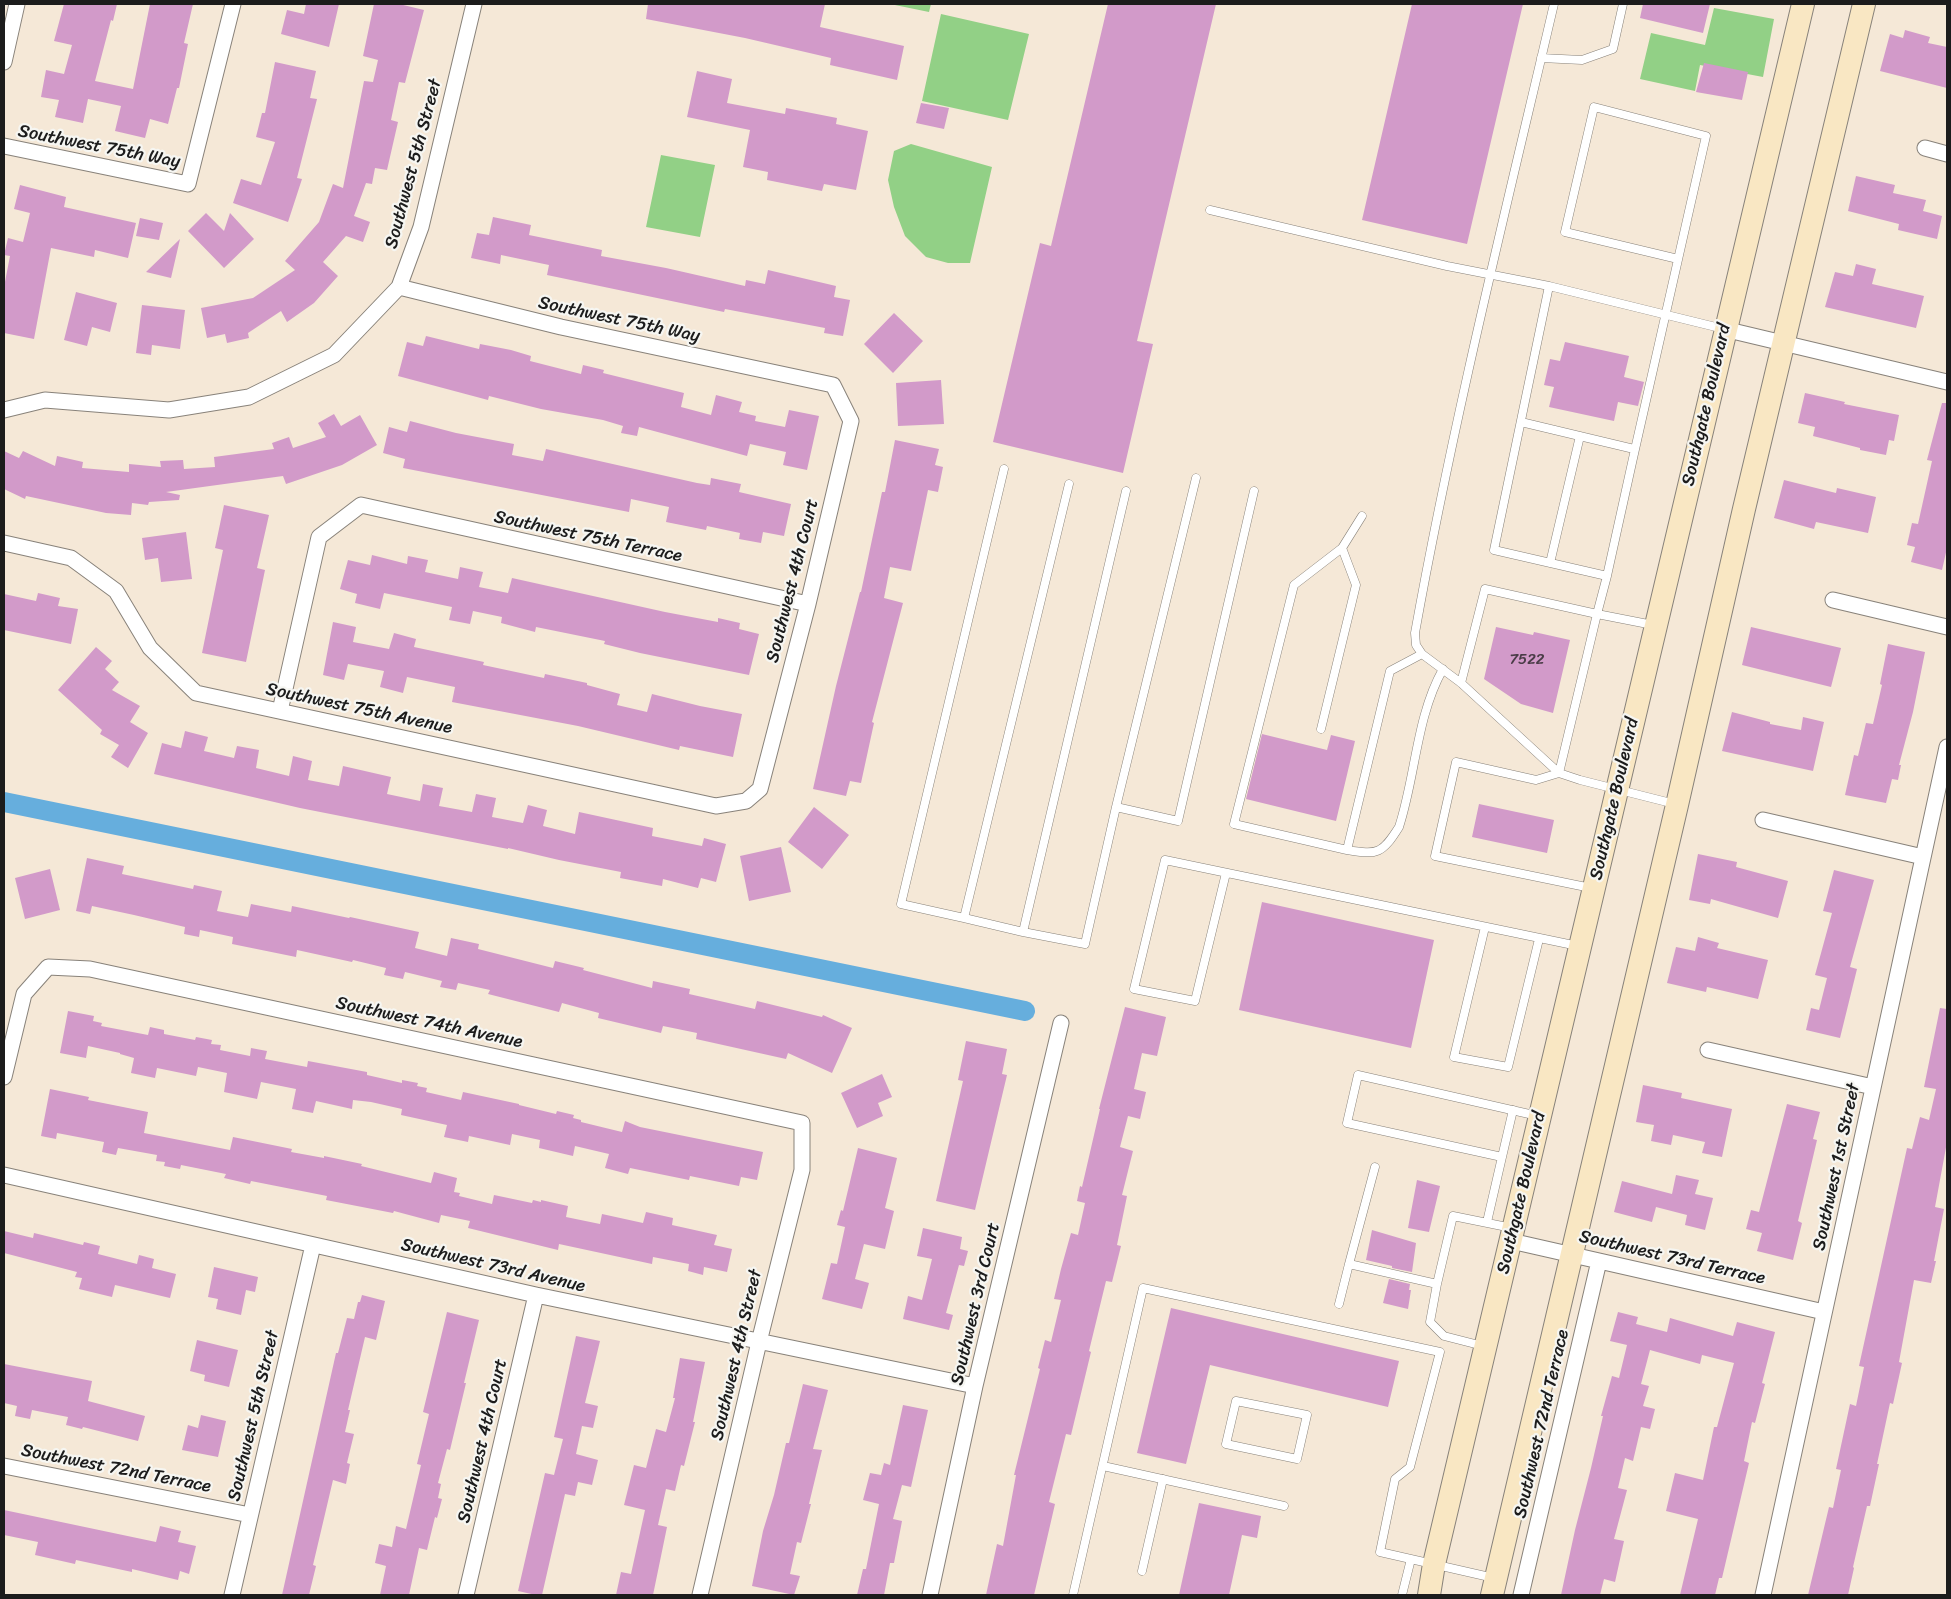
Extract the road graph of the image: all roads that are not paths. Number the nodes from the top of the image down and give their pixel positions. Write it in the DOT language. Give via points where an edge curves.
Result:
graph roads {
  1 [pos="17,4"];
  2 [pos="233,4"];
  3 [pos="474,4"];
  4 [pos="1554,4"];
  5 [pos="1623,4"];
  6 [pos="1803,4"];
  7 [pos="1864,4"];
  8 [pos="1541,58"];
  9 [pos="4,62"];
  10 [pos="4,146"];
  11 [pos="1925,148"];
  12 [pos="1947,154"];
  13 [pos="1210,210"];
  14 [pos="1678,258"];
  15 [pos="1490,274"];
  16 [pos="1548,286"];
  17 [pos="399,287"];
  18 [pos="1666,314"];
  19 [pos="1724,329"];
  20 [pos="1783,343"];
  21 [pos="1947,382"];
  22 [pos="833,386"];
  23 [pos="4,410"];
  24 [pos="1521,422"];
  25 [pos="1580,436"];
  26 [pos="1634,448"];
  27 [pos="1004,469"];
  28 [pos="1196,478"];
  29 [pos="1069,484"];
  30 [pos="1126,491"];
  31 [pos="1254,491"];
  32 [pos="1362,516"];
  33 [pos="4,543"];
  34 [pos="1342,548"];
  35 [pos="1550,563"];
  36 [pos="1607,576"];
  37 [pos="1833,600"];
  38 [pos="808,604"];
  39 [pos="1597,614"];
  40 [pos="1656,626"];
  41 [pos="1947,628"];
  42 [pos="1422,654"];
  43 [pos="1442,669"];
  44 [pos="1461,683"];
  45 [pos="280,711"];
  46 [pos="1321,729"];
  47 [pos="1947,747"];
  48 [pos="1559,772"];
  49 [pos="760,789"];
  50 [pos="1618,790"];
  51 [pos="1677,805"];
  52 [pos="1116,808"];
  53 [pos="1763,820"];
  54 [pos="1347,850"];
  55 [pos="1923,857"];
  56 [pos="1226,873"];
  57 [pos="1593,889"];
  58 [pos="964,918"];
  59 [pos="1485,927"];
  60 [pos="1023,932"];
  61 [pos="1539,939"];
  62 [pos="1580,946"];
  63 [pos="1061,1023"];
  64 [pos="1708,1050"];
  65 [pos="4,1077"];
  66 [pos="1873,1088"];
  67 [pos="1513,1110"];
  68 [pos="1540,1117"];
  69 [pos="802,1123"];
  70 [pos="1502,1157"];
  71 [pos="1375,1167"];
  72 [pos="4,1175"];
  73 [pos="1487,1222"];
  74 [pos="1512,1235"];
  75 [pos="313,1245"];
  76 [pos="1571,1254"];
  77 [pos="1599,1261"];
  78 [pos="1349,1264"];
  79 [pos="1437,1284"];
  80 [pos="536,1295"];
  81 [pos="1339,1304"];
  82 [pos="1824,1312"];
  83 [pos="1444,1336"];
  84 [pos="759,1342"];
  85 [pos="1486,1347"];
  86 [pos="1440,1352"];
  87 [pos="975,1386"];
  88 [pos="1297,1459"];
  89 [pos="4,1466"];
  90 [pos="1103,1466"];
  91 [pos="1162,1479"];
  92 [pos="1284,1506"];
  93 [pos="250,1515"];
  94 [pos="1411,1559"];
  95 [pos="1434,1564"];
  96 [pos="1142,1572"];
  97 [pos="1494,1587"];
  98 [pos="232,1595"];
  99 [pos="466,1595"];
  100 [pos="700,1595"];
  101 [pos="930,1595"];
  102 [pos="1073,1595"];
  103 [pos="1402,1595"];
  104 [pos="1429,1595"];
  105 [pos="1521,1595"];
  106 [pos="1763,1595"];
  1 -- 9 [label="street"];
  2 -- 10 [label="street, Southwest 75th Way" via="188,184"];
  3 -- 17 [label="street, Southwest 5th Street" via="421,227"];
  4 -- 8 [label="lane"];
  5 -- 8 [label="lane" via="1612,49 1582,60"];
  6 -- 19 [label="main road, Southgate Boulevard"];
  7 -- 20 [label="main road"];
  8 -- 15 [label="lane"];
  11 -- 12 [label="street"];
  13 -- 15 [label="lane"];
  14 -- 14 [label="lane" via="1706,136 1594,107 1565,232"];
  14 -- 18 [label="lane"];
  15 -- 16 [label="lane"];
  15 -- 42 [label="lane" via="1421,597 1415,633 1416,645"];
  16 -- 18 [label="lane"];
  16 -- 24 [label="lane"];
  17 -- 22 [label="street, Southwest 75th Way" via="561,327"];
  17 -- 23 [label="street, Southwest 5th Street" via="334,355 249,397 169,410 45,400"];
  18 -- 19 [label="lane"];
  18 -- 26 [label="lane"];
  19 -- 20 [label="street"];
  19 -- 40 [label="main road, Southgate Boulevard"];
  20 -- 21 [label="street"];
  20 -- 51 [label="main road"];
  22 -- 38 [label="street, Southwest 4th Court" via="851,421"];
  24 -- 25 [label="lane"];
  24 -- 35 [label="lane" via="1494,550"];
  25 -- 26 [label="lane"];
  25 -- 35 [label="lane"];
  26 -- 36 [label="lane"];
  27 -- 58 [label="lane" via="901,904"];
  28 -- 52 [label="lane"];
  29 -- 58 [label="lane"];
  30 -- 60 [label="lane"];
  31 -- 52 [label="lane" via="1178,822"];
  32 -- 34 [label="lane"];
  33 -- 45 [label="street, Southwest 75th Avenue" via="71,558 116,591 150,648 196,693"];
  34 -- 46 [label="lane" via="1356,585"];
  34 -- 54 [label="lane" via="1294,586 1234,824"];
  35 -- 36 [label="lane"];
  36 -- 39 [label="lane"];
  37 -- 41 [label="street"];
  38 -- 45 [label="street, Southwest 75th Terrace" via="361,505 319,536"];
  38 -- 49 [label="street, Southwest 4th Court"];
  39 -- 40 [label="lane"];
  39 -- 44 [label="lane" via="1484,589"];
  39 -- 48 [label="lane"];
  40 -- 50 [label="main road, Southgate Boulevard"];
  42 -- 43 [label="lane"];
  42 -- 54 [label="lane" via="1390,671"];
  43 -- 44 [label="lane"];
  43 -- 54 [label="lane" via="1432,688 1424,716 1399,827 1379,851"];
  44 -- 48 [label="lane"];
  45 -- 49 [label="street, Southwest 75th Avenue" via="716,806 746,801"];
  47 -- 55 [label="street, Southwest 1st Street"];
  48 -- 50 [label="lane"];
  48 -- 57 [label="lane" via="1536,780 1456,762 1436,856"];
  50 -- 51 [label="lane"];
  50 -- 57 [label="main road, Southgate Boulevard"];
  51 -- 76 [label="main road"];
  52 -- 60 [label="lane" via="1085,944"];
  53 -- 55 [label="street"];
  55 -- 66 [label="street, Southwest 1st Street"];
  56 -- 56 [label="lane" via="1165,860 1134,989 1195,1002"];
  56 -- 59 [label="lane"];
  57 -- 62 [label="main road, Southgate Boulevard"];
  58 -- 60 [label="lane"];
  59 -- 61 [label="lane"];
  59 -- 61 [label="lane" via="1454,1056 1508,1067"];
  61 -- 62 [label="lane"];
  62 -- 68 [label="main road, Southgate Boulevard"];
  63 -- 87 [label="street, Southwest 3rd Court"];
  64 -- 66 [label="street"];
  65 -- 69 [label="street, Southwest 74th Avenue" via="24,994 48,967 90,969"];
  66 -- 82 [label="street, Southwest 1st Street"];
  67 -- 68 [label="lane"];
  67 -- 70 [label="lane"];
  67 -- 70 [label="lane" via="1358,1075 1349,1113 1347,1123"];
  68 -- 74 [label="main road, Southgate Boulevard"];
  69 -- 84 [label="street, Southwest 4th Street" via="802,1170"];
  70 -- 73 [label="lane"];
  71 -- 78 [label="lane"];
  72 -- 75 [label="street, Southwest 73rd Avenue"];
  73 -- 74 [label="lane"];
  73 -- 79 [label="lane" via="1453,1216"];
  74 -- 76 [label="street, Southwest 73rd Terrace"];
  74 -- 85 [label="main road, Southgate Boulevard"];
  75 -- 80 [label="street, Southwest 73rd Avenue"];
  75 -- 93 [label="street, Southwest 5th Street"];
  76 -- 77 [label="street, Southwest 73rd Terrace"];
  76 -- 97 [label="main road"];
  77 -- 82 [label="street, Southwest 73rd Terrace"];
  77 -- 105 [label="street, Southwest 72nd Terrace"];
  78 -- 79 [label="lane"];
  78 -- 81 [label="lane"];
  79 -- 83 [label="lane" via="1430,1322"];
  80 -- 84 [label="street, Southwest 73rd Avenue"];
  80 -- 99 [label="street, Southwest 4th Court"];
  82 -- 106 [label="street, Southwest 1st Street"];
  83 -- 85 [label="lane"];
  83 -- 86 [label="lane"];
  84 -- 87 [label="street, Southwest 73rd Avenue"];
  84 -- 100 [label="street, Southwest 4th Street"];
  85 -- 95 [label="main road, Southgate Boulevard"];
  86 -- 90 [label="lane" via="1143,1288"];
  86 -- 94 [label="lane" via="1410,1466 1395,1479 1380,1552"];
  87 -- 101 [label="street, Southwest 3rd Court"];
  88 -- 88 [label="lane" via="1307,1415 1236,1401 1226,1444"];
  89 -- 93 [label="street, Southwest 72nd Terrace"];
  90 -- 91 [label="lane"];
  90 -- 102 [label="lane"];
  91 -- 92 [label="lane"];
  91 -- 96 [label="lane"];
  93 -- 98 [label="street, Southwest 5th Street"];
  94 -- 95 [label="lane"];
  94 -- 103 [label="lane"];
  95 -- 97 [label="lane"];
  95 -- 104 [label="main road, Southgate Boulevard"];
}
